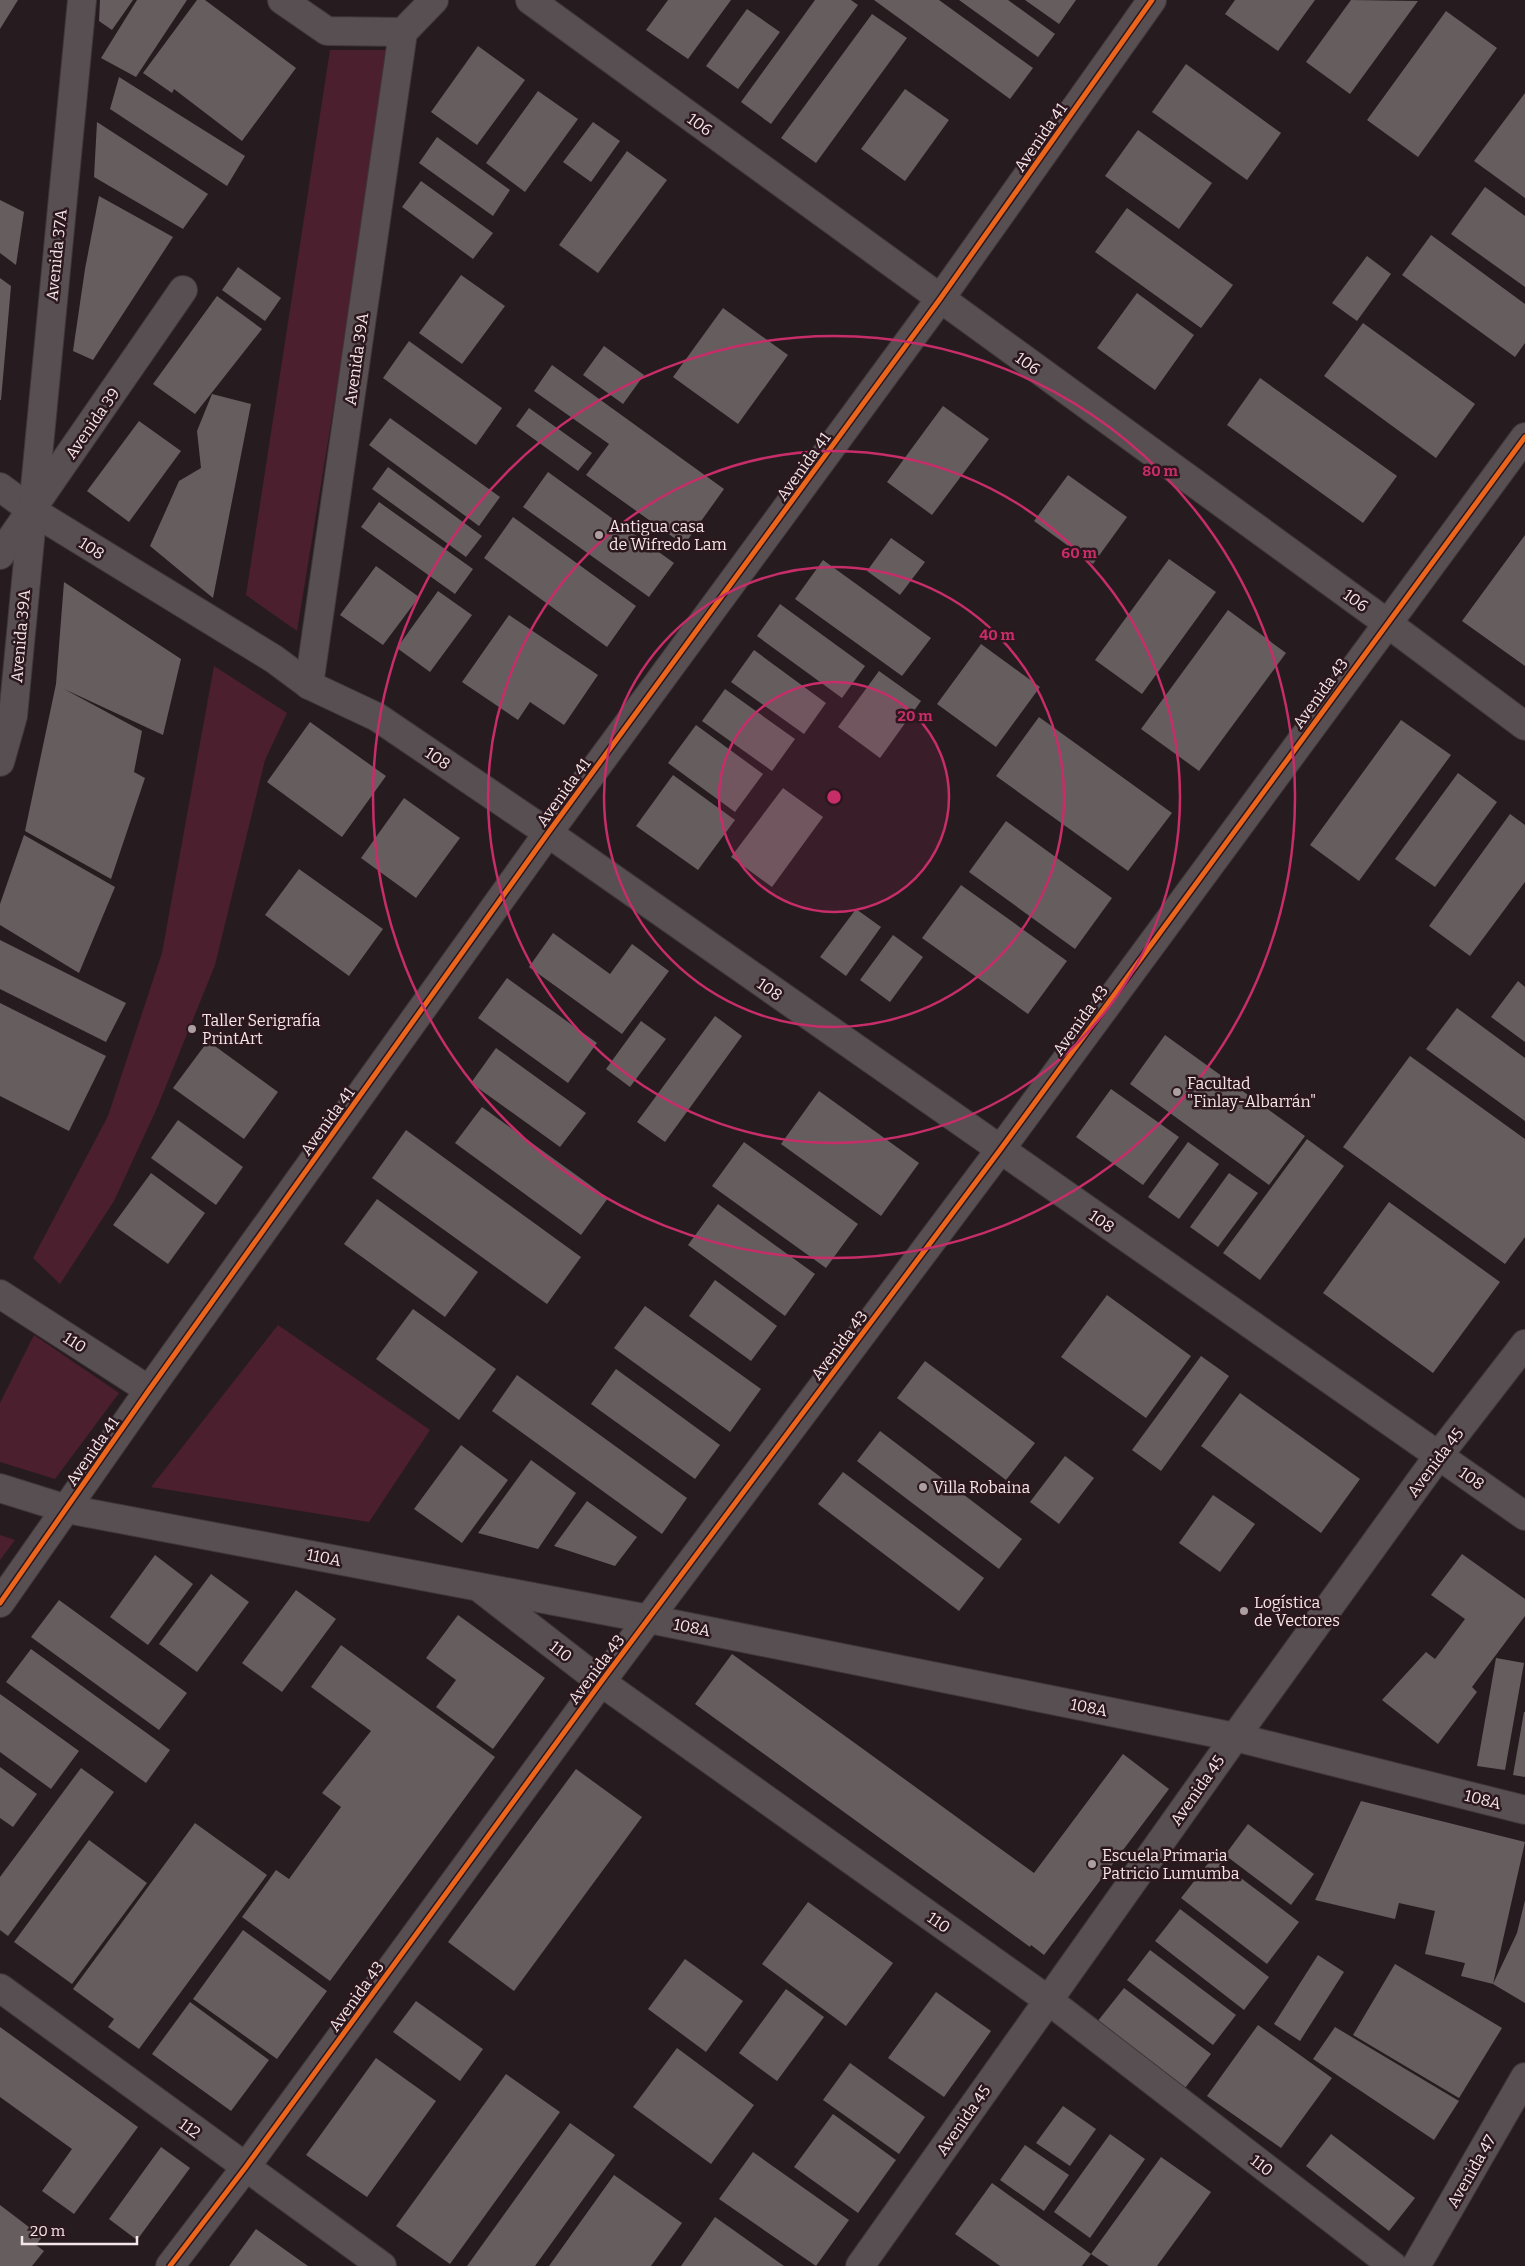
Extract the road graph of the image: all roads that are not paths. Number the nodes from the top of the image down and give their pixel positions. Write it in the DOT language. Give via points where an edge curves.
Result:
graph roads {
  1 [pos="82,0"];
  2 [pos="282,0"];
  3 [pos="434,0"];
  4 [pos="530,0"];
  5 [pos="1152,0"];
  6 [pos="403,32"];
  7 [pos="183,290"];
  8 [pos="940,299"];
  9 [pos="1525,437"];
  10 [pos="0,487"];
  11 [pos="31,510"];
  12 [pos="0,555"];
  13 [pos="1387,623"];
  14 [pos="309,685"];
  15 [pos="1525,726"];
  16 [pos="0,762"];
  17 [pos="548,833"];
  18 [pos="1000,1150"];
  19 [pos="0,1294"];
  20 [pos="1525,1344"];
  21 [pos="150,1390"];
  22 [pos="1439,1455"];
  23 [pos="0,1488"];
  24 [pos="67,1509"];
  25 [pos="1525,1516"];
  26 [pos="477,1586"];
  27 [pos="0,1603"];
  28 [pos="649,1619"];
  29 [pos="601,1682"];
  30 [pos="1235,1737"];
  31 [pos="1525,1810"];
  32 [pos="0,1988"];
  33 [pos="1048,2000"];
  34 [pos="1525,2076"];
  35 [pos="245,2168"];
  36 [pos="170,2266"];
  37 [pos="382,2266"];
  38 [pos="860,2266"];
  39 [pos="1393,2266"];
  40 [pos="1416,2266"];
  1 -- 11 [label="street, Avenida 37A"];
  2 -- 6 [label="street" via="327,31"];
  3 -- 6 [label="street"];
  4 -- 8 [label="street, 106"];
  5 -- 8 [label="street, Avenida 41"];
  6 -- 14 [label="street, Avenida 39A"];
  7 -- 11 [label="street, Avenida 39"];
  8 -- 13 [label="street, 106"];
  8 -- 17 [label="street, Avenida 41"];
  9 -- 13 [label="street, Avenida 43"];
  10 -- 11 [label="street, 108"];
  11 -- 12 [label="street, Avenida 39"];
  11 -- 14 [label="street, 108" via="274,659"];
  11 -- 16 [label="street, Avenida 39A" via="13,716"];
  13 -- 15 [label="street, 106"];
  13 -- 18 [label="street, Avenida 43"];
  14 -- 17 [label="street, 108" via="377,717"];
  17 -- 18 [label="street, 108"];
  17 -- 21 [label="street, Avenida 41"];
  18 -- 22 [label="street, 108"];
  18 -- 28 [label="street, Avenida 43"];
  19 -- 21 [label="street, 110"];
  20 -- 22 [label="street, Avenida 45"];
  21 -- 24 [label="street, Avenida 41"];
  22 -- 25 [label="street, 108"];
  22 -- 30 [label="street, Avenida 45"];
  23 -- 24 [label="street, 110A"];
  24 -- 26 [label="street, 110A"];
  24 -- 27 [label="street, Avenida 41"];
  26 -- 28 [label="street, 110A"];
  26 -- 29 [label="street, 110"];
  28 -- 29 [label="street, Avenida 43"];
  28 -- 30 [label="street, 108A"];
  29 -- 33 [label="street, 110"];
  29 -- 35 [label="street, Avenida 43"];
  30 -- 31 [label="street, 108A"];
  30 -- 33 [label="street, Avenida 45"];
  32 -- 35 [label="street, 112"];
  33 -- 38 [label="street, Avenida 45"];
  33 -- 39 [label="street, 110"];
  34 -- 40 [label="street, Avenida 47"];
  35 -- 36 [label="street, Avenida 43"];
  35 -- 37 [label="street, 112"];
}
